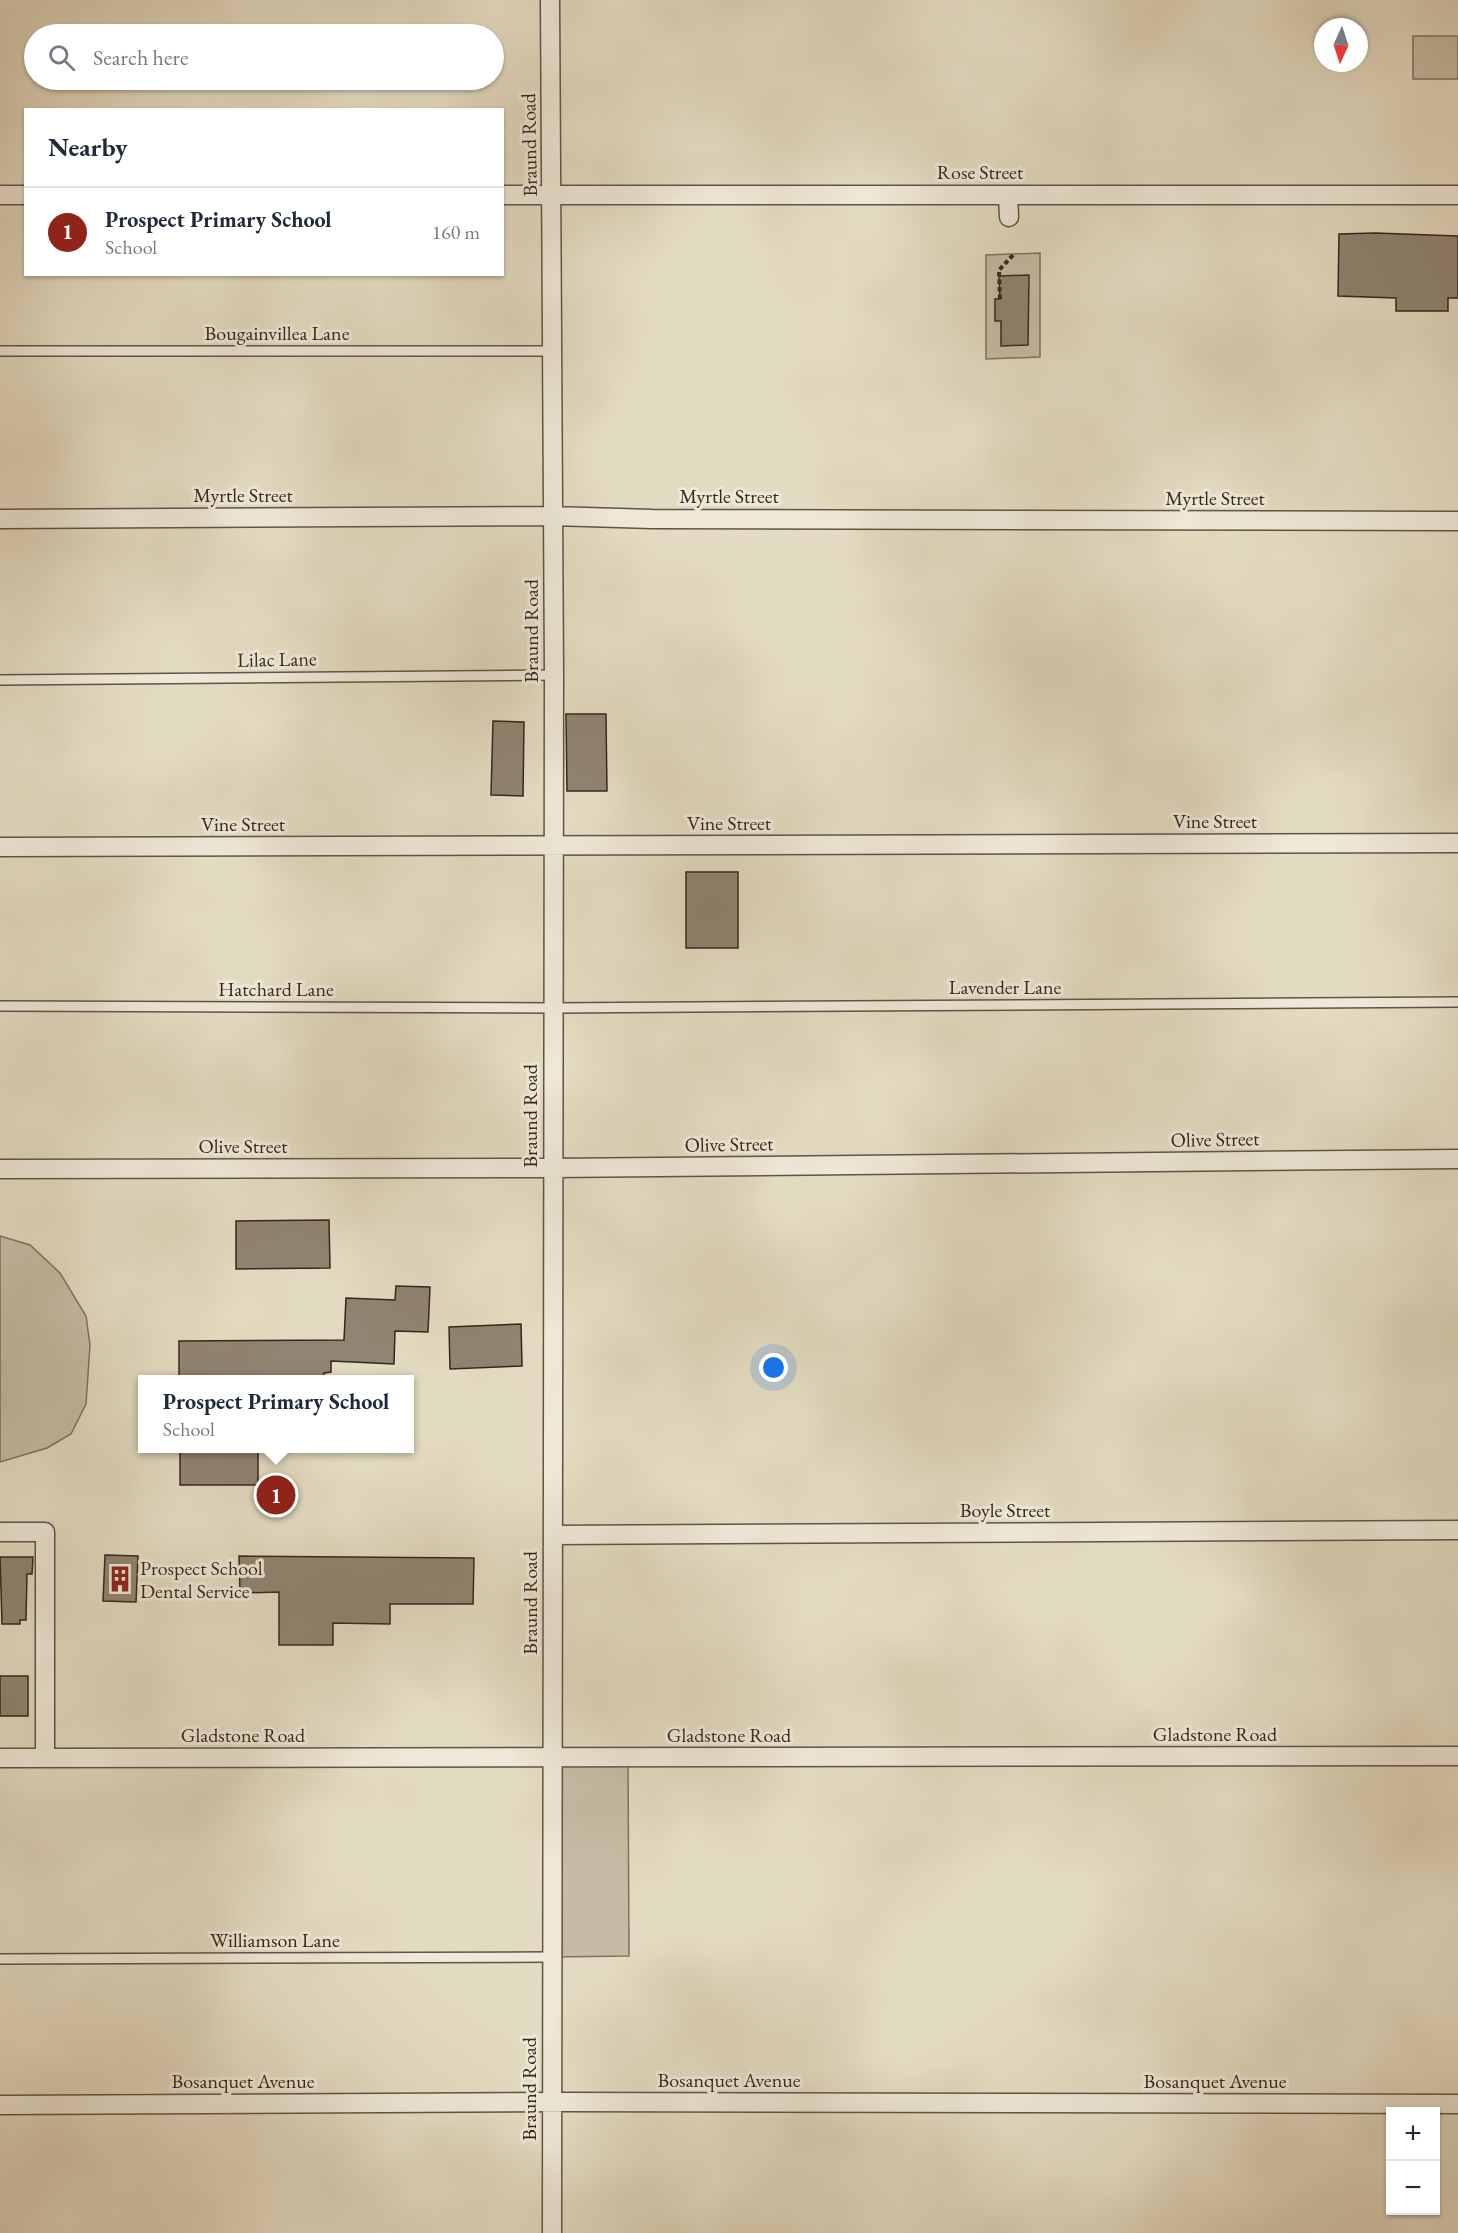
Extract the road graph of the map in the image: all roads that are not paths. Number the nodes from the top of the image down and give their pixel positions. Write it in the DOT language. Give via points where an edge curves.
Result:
graph roads {
  1 [pos="550,0"];
  2 [pos="552,194"];
  3 [pos="0,195"];
  4 [pos="24,195"];
  5 [pos="504,195"];
  6 [pos="1008,195"];
  7 [pos="1458,195"];
  8 [pos="1009,217"];
  9 [pos="0,351"];
  10 [pos="553,351"];
  11 [pos="553,516"];
  12 [pos="0,519"];
  13 [pos="1458,521"];
  14 [pos="554,675"];
  15 [pos="0,680"];
  16 [pos="1458,843"];
  17 [pos="553,846"];
  18 [pos="0,848"];
  19 [pos="1458,1002"];
  20 [pos="0,1006"];
  21 [pos="553,1008"];
  22 [pos="1458,1159"];
  23 [pos="552,1168"];
  24 [pos="0,1169"];
  25 [pos="1458,1530"];
  26 [pos="0,1532"];
  27 [pos="552,1535"];
  28 [pos="1458,1756"];
  29 [pos="45,1757"];
  30 [pos="553,1757"];
  31 [pos="0,1758"];
  32 [pos="551,1957"];
  33 [pos="0,1959"];
  34 [pos="551,2102"];
  35 [pos="1458,2104"];
  36 [pos="0,2105"];
  37 [pos="552,2233"];
  1 -- 2 [label="street, Braund Road"];
  2 -- 5 [label="street, Rose Street"];
  2 -- 6 [label="street, Rose Street"];
  2 -- 10 [label="street, Braund Road"];
  3 -- 4 [label="street"];
  6 -- 7 [label="street, Rose Street"];
  6 -- 8 [label="street"];
  9 -- 10 [label="lane, Bougainvillea Lane"];
  10 -- 11 [label="street, Braund Road"];
  11 -- 12 [label="street, Myrtle Street"];
  11 -- 13 [label="street, Myrtle Street"];
  11 -- 14 [label="street, Braund Road"];
  14 -- 15 [label="lane, Lilac Lane"];
  14 -- 17 [label="street, Braund Road"];
  16 -- 17 [label="street, Vine Street"];
  17 -- 18 [label="street, Vine Street"];
  17 -- 21 [label="street, Braund Road"];
  19 -- 21 [label="lane, Lavender Lane"];
  20 -- 21 [label="lane, Hatchard Lane"];
  21 -- 23 [label="street, Braund Road"];
  22 -- 23 [label="street, Olive Street"];
  23 -- 24 [label="street, Olive Street"];
  23 -- 27 [label="street, Braund Road"];
  25 -- 27 [label="street, Boyle Street"];
  26 -- 29 [label="street" via="45,1532"];
  27 -- 30 [label="street, Braund Road"];
  28 -- 30 [label="street, Gladstone Road"];
  29 -- 30 [label="street, Gladstone Road"];
  29 -- 31 [label="street, Gladstone Road"];
  30 -- 32 [label="street, Braund Road"];
  32 -- 33 [label="lane, Williamson Lane"];
  32 -- 34 [label="street, Braund Road"];
  34 -- 35 [label="street, Bosanquet Avenue"];
  34 -- 36 [label="street, Bosanquet Avenue"];
  34 -- 37 [label="street, Braund Road"];
}
